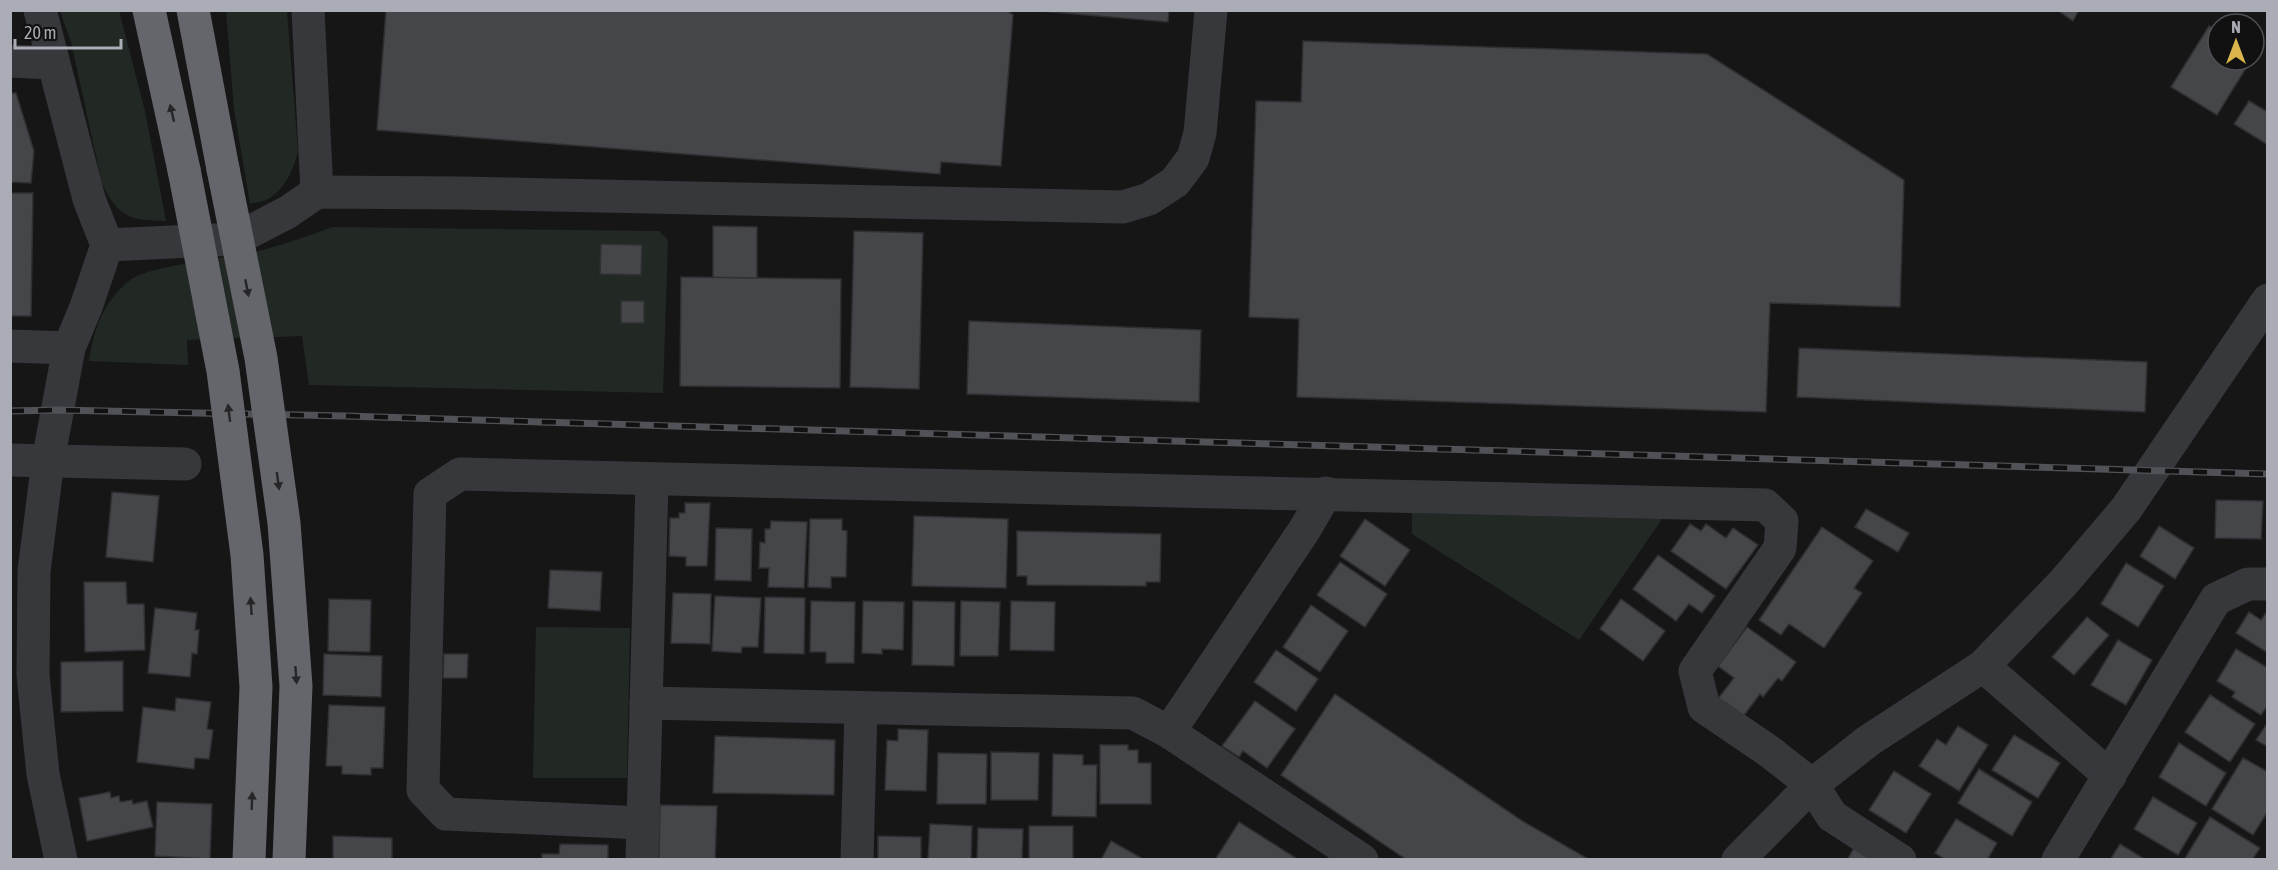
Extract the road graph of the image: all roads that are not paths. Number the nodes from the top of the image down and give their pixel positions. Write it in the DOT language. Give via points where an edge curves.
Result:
graph roads {
  1 [pos="40,10"];
  2 [pos="148,10"];
  3 [pos="193,10"];
  4 [pos="214,10"];
  5 [pos="308,10"];
  6 [pos="1211,10"];
  7 [pos="10,61"];
  8 [pos="53,63"];
  9 [pos="223,169"];
  10 [pos="317,192"];
  11 [pos="107,245"];
  12 [pos="2268,300"];
  13 [pos="10,346"];
  14 [pos="69,348"];
  15 [pos="10,460"];
  16 [pos="48,461"];
  17 [pos="185,464"];
  18 [pos="652,480"];
  19 [pos="1326,493"];
  20 [pos="2268,584"];
  21 [pos="1983,666"];
  22 [pos="22,674"];
  23 [pos="646,703"];
  24 [pos="861,708"];
  25 [pos="1169,732"];
  26 [pos="2110,776"];
  27 [pos="1812,785"];
  28 [pos="642,823"];
  29 [pos="61,860"];
  30 [pos="249,860"];
  31 [pos="289,860"];
  32 [pos="642,860"];
  33 [pos="857,860"];
  34 [pos="1362,860"];
  35 [pos="1738,860"];
  36 [pos="1900,860"];
  37 [pos="2058,860"];
  1 -- 8 [label="street"];
  30 -- 2 [label="highway, one-way, bridge" via="256,687 247,555 223,371"];
  3 -- 9 [label="highway"];
  4 -- 9 [label="highway"];
  5 -- 10 [label="street"];
  6 -- 10 [label="street" via="1200,133 1193,158 1175,182 1149,200 1122,207"];
  7 -- 8 [label="street"];
  8 -- 11 [label="street" via="89,199"];
  9 -- 31 [label="highway, one-way, bridge" via="261,358 284,523 296,686"];
  10 -- 11 [label="street" via="288,213 237,239"];
  11 -- 14 [label="street"];
  12 -- 21 [label="street" via="2126,509 2064,582"];
  13 -- 14 [label="street"];
  14 -- 16 [label="street"];
  15 -- 16 [label="street"];
  16 -- 17 [label="street"];
  16 -- 22 [label="street"];
  18 -- 19 [label="street"];
  18 -- 23 [label="street"];
  18 -- 28 [label="street" via="460,474 430,495 423,790 446,814"];
  19 -- 25 [label="street"];
  19 -- 27 [label="street" via="1765,505 1782,520 1780,548 1695,671 1704,707"];
  20 -- 26 [label="street" via="2248,584 2216,599"];
  21 -- 26 [label="street"];
  21 -- 27 [label="street" via="1868,741"];
  22 -- 29 [label="street"];
  23 -- 24 [label="street"];
  23 -- 28 [label="street"];
  24 -- 25 [label="street" via="1133,713"];
  24 -- 33 [label="street"];
  25 -- 34 [label="street"];
  26 -- 37 [label="street"];
  27 -- 35 [label="street"];
  27 -- 36 [label="street" via="1832,816"];
  28 -- 32 [label="street"];
}
